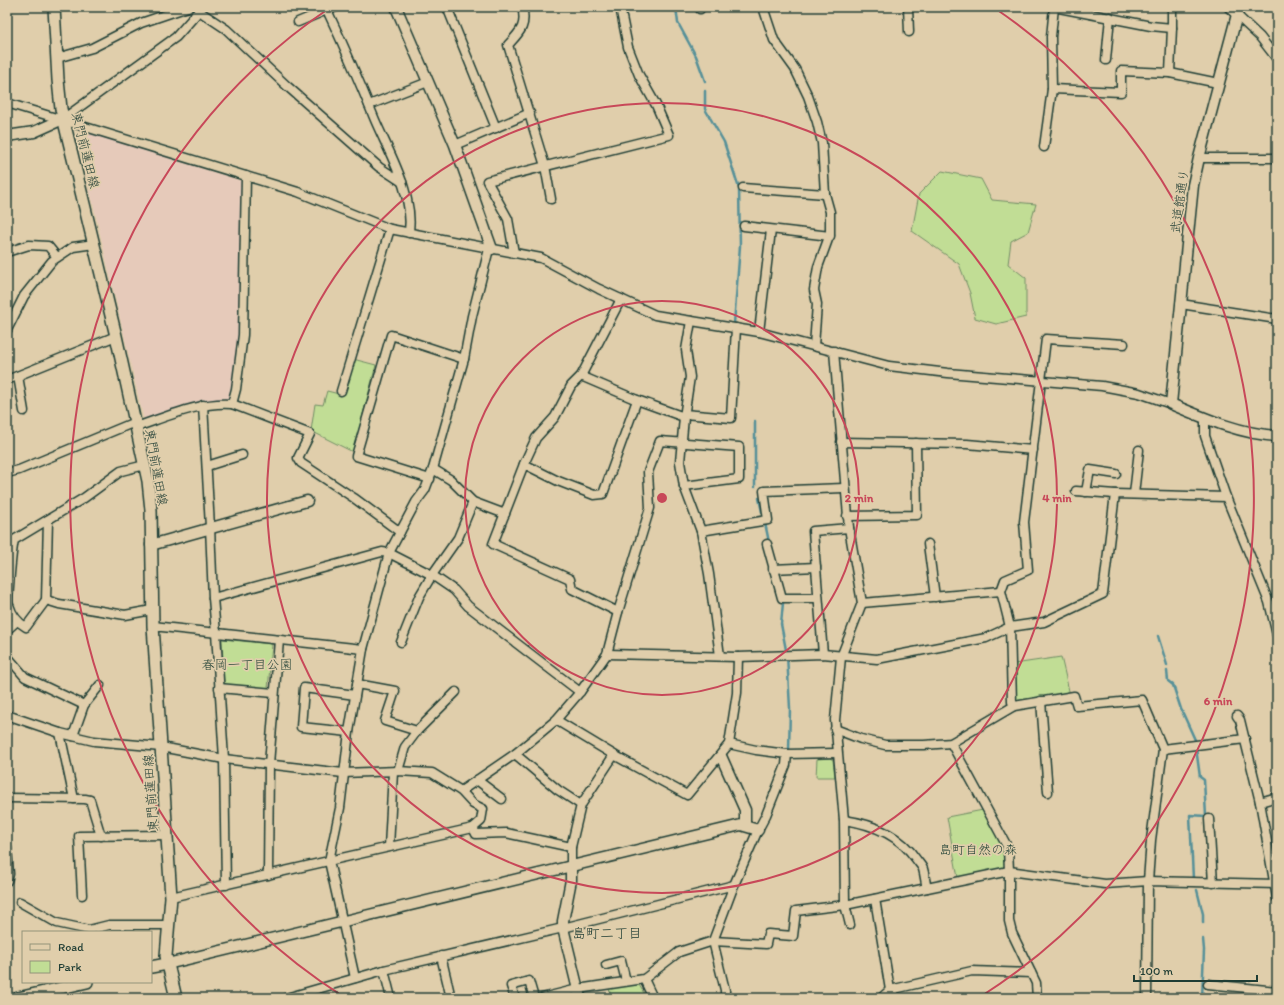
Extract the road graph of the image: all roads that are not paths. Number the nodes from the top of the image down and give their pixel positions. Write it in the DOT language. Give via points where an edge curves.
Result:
graph roads {
  1 [pos="54,7"];
  2 [pos="188,7"];
  3 [pos="336,7"];
  4 [pos="396,7"];
  5 [pos="447,7"];
  6 [pos="522,7"];
  7 [pos="620,7"];
  8 [pos="763,7"];
  9 [pos="908,7"];
  10 [pos="1054,7"];
  11 [pos="1172,7"];
  12 [pos="1228,7"];
  13 [pos="177,8"];
  14 [pos="199,9"];
  15 [pos="327,10"];
  16 [pos="1238,11"];
  17 [pos="1110,17"];
  18 [pos="298,22"];
  19 [pos="1172,28"];
  20 [pos="908,32"];
  21 [pos="57,58"];
  22 [pos="1277,59"];
  23 [pos="1106,60"];
  24 [pos="1170,73"];
  25 [pos="428,82"];
  26 [pos="1218,83"];
  27 [pos="1052,89"];
  28 [pos="7,102"];
  29 [pos="369,105"];
  30 [pos="530,113"];
  31 [pos="64,119"];
  32 [pos="496,128"];
  33 [pos="7,136"];
  34 [pos="454,145"];
  35 [pos="1044,147"];
  36 [pos="1199,158"];
  37 [pos="1277,158"];
  38 [pos="546,166"];
  39 [pos="246,176"];
  40 [pos="402,182"];
  41 [pos="743,188"];
  42 [pos="825,194"];
  43 [pos="551,199"];
  44 [pos="744,226"];
  45 [pos="390,229"];
  46 [pos="772,230"];
  47 [pos="409,233"];
  48 [pos="830,236"];
  49 [pos="94,244"];
  50 [pos="490,249"];
  51 [pos="7,252"];
  52 [pos="514,253"];
  53 [pos="57,256"];
  54 [pos="620,299"];
  55 [pos="1181,304"];
  56 [pos="1277,319"];
  57 [pos="691,320"];
  58 [pos="736,328"];
  59 [pos="7,330"];
  60 [pos="759,332"];
  61 [pos="116,336"];
  62 [pos="1124,344"];
  63 [pos="814,346"];
  64 [pos="834,352"];
  65 [pos="464,359"];
  66 [pos="18,376"];
  67 [pos="582,376"];
  68 [pos="7,380"];
  69 [pos="1042,380"];
  70 [pos="341,391"];
  71 [pos="637,400"];
  72 [pos="232,404"];
  73 [pos="1171,404"];
  74 [pos="203,405"];
  75 [pos="24,411"];
  76 [pos="684,416"];
  77 [pos="1205,418"];
  78 [pos="135,425"];
  79 [pos="1277,436"];
  80 [pos="841,442"];
  81 [pos="681,443"];
  82 [pos="916,443"];
  83 [pos="1033,450"];
  84 [pos="1139,450"];
  85 [pos="242,455"];
  86 [pos="145,464"];
  87 [pos="524,464"];
  88 [pos="207,466"];
  89 [pos="433,469"];
  90 [pos="7,472"];
  91 [pos="1116,474"];
  92 [pos="430,479"];
  93 [pos="684,486"];
  94 [pos="844,488"];
  95 [pos="1076,491"];
  96 [pos="1086,492"];
  97 [pos="1115,494"];
  98 [pos="1134,494"];
  99 [pos="1226,497"];
  100 [pos="307,501"];
  101 [pos="473,502"];
  102 [pos="505,514"];
  103 [pos="847,516"];
  104 [pos="48,520"];
  105 [pos="210,527"];
  106 [pos="849,528"];
  107 [pos="701,531"];
  108 [pos="400,532"];
  109 [pos="767,544"];
  110 [pos="928,544"];
  111 [pos="151,545"];
  112 [pos="389,553"];
  113 [pos="816,567"];
  114 [pos="773,569"];
  115 [pos="432,575"];
  116 [pos="1001,591"];
  117 [pos="936,597"];
  118 [pos="213,598"];
  119 [pos="818,598"];
  120 [pos="46,600"];
  121 [pos="862,603"];
  122 [pos="152,610"];
  123 [pos="618,612"];
  124 [pos="16,621"];
  125 [pos="153,626"];
  126 [pos="1010,627"];
  127 [pos="7,630"];
  128 [pos="216,633"];
  129 [pos="1277,635"];
  130 [pos="279,640"];
  131 [pos="401,642"];
  132 [pos="362,649"];
  133 [pos="607,654"];
  134 [pos="823,654"];
  135 [pos="7,656"];
  136 [pos="720,656"];
  137 [pos="841,656"];
  138 [pos="738,657"];
  139 [pos="357,684"];
  140 [pos="100,685"];
  141 [pos="219,688"];
  142 [pos="456,692"];
  143 [pos="580,692"];
  144 [pos="274,693"];
  145 [pos="355,695"];
  146 [pos="1041,701"];
  147 [pos="84,705"];
  148 [pos="1014,706"];
  149 [pos="7,715"];
  150 [pos="1237,716"];
  151 [pos="556,720"];
  152 [pos="835,729"];
  153 [pos="416,731"];
  154 [pos="348,732"];
  155 [pos="60,733"];
  156 [pos="73,736"];
  157 [pos="1245,739"];
  158 [pos="951,743"];
  159 [pos="729,744"];
  160 [pos="161,747"];
  161 [pos="1163,749"];
  162 [pos="838,753"];
  163 [pos="516,754"];
  164 [pos="787,754"];
  165 [pos="614,755"];
  166 [pos="721,756"];
  167 [pos="224,758"];
  168 [pos="269,764"];
  169 [pos="396,772"];
  170 [pos="343,773"];
  171 [pos="477,780"];
  172 [pos="461,791"];
  173 [pos="1048,792"];
  174 [pos="1277,797"];
  175 [pos="7,798"];
  176 [pos="74,799"];
  177 [pos="502,799"];
  178 [pos="1260,802"];
  179 [pos="581,805"];
  180 [pos="1210,819"];
  181 [pos="844,820"];
  182 [pos="745,826"];
  183 [pos="473,828"];
  184 [pos="758,830"];
  185 [pos="167,835"];
  186 [pos="101,836"];
  187 [pos="389,847"];
  188 [pos="571,847"];
  189 [pos="7,848"];
  190 [pos="329,861"];
  191 [pos="572,867"];
  192 [pos="1010,871"];
  193 [pos="268,875"];
  194 [pos="7,881"];
  195 [pos="1148,881"];
  196 [pos="1213,883"];
  197 [pos="1276,884"];
  198 [pos="226,885"];
  199 [pos="734,885"];
  200 [pos="927,888"];
  201 [pos="82,895"];
  202 [pos="170,898"];
  203 [pos="1277,898"];
  204 [pos="875,899"];
  205 [pos="20,902"];
  206 [pos="846,905"];
  207 [pos="342,922"];
  208 [pos="170,925"];
  209 [pos="850,925"];
  210 [pos="563,928"];
  211 [pos="712,941"];
  212 [pos="441,956"];
  213 [pos="167,964"];
  214 [pos="606,965"];
  215 [pos="152,967"];
  216 [pos="384,970"];
  217 [pos="1031,973"];
  218 [pos="354,978"];
  219 [pos="644,979"];
  220 [pos="626,981"];
  221 [pos="83,983"];
  222 [pos="1208,984"];
  223 [pos="890,990"];
  224 [pos="1277,991"];
  225 [pos="579,994"];
  226 [pos="298,996"];
  227 [pos="18,998"];
  228 [pos="176,998"];
  229 [pos="286,998"];
  230 [pos="391,998"];
  231 [pos="451,998"];
  232 [pos="515,998"];
  233 [pos="534,998"];
  234 [pos="542,998"];
  235 [pos="653,998"];
  236 [pos="725,998"];
  237 [pos="881,998"];
  238 [pos="896,998"];
  239 [pos="1037,998"];
  240 [pos="1147,998"];
  1 -- 21 [label="main road, 東門前蓮田線"];
  2 -- 13 [label="street"];
  3 -- 15 [label="street"];
  4 -- 25 [label="street"];
  5 -- 32 [label="street"];
  6 -- 30 [label="street" via="524,16 521,30 508,45"];
  7 -- 38 [label="street" via="628,46 639,75 669,135"];
  8 -- 42 [label="street" via="774,40 795,69 815,115 822,143"];
  9 -- 20 [label="street"];
  10 -- 17 [label="street"];
  10 -- 27 [label="street" via="1051,37"];
  11 -- 19 [label="street"];
  12 -- 16 [label="street"];
  13 -- 21 [label="street" via="92,48"];
  14 -- 31 [label="street" via="176,37"];
  14 -- 40 [label="street" via="230,32 379,168"];
  15 -- 18 [label="street"];
  15 -- 29 [label="street"];
  16 -- 22 [label="street"];
  16 -- 26 [label="street, 武道館通り"];
  17 -- 19 [label="street"];
  17 -- 23 [label="street"];
  19 -- 24 [label="street"];
  21 -- 31 [label="main road, 東門前蓮田線" via="59,100"];
  24 -- 26 [label="street"];
  24 -- 27 [label="street" via="1121,71 1121,92"];
  25 -- 29 [label="street"];
  25 -- 34 [label="street"];
  26 -- 36 [label="street, 武道館通り"];
  27 -- 35 [label="street"];
  28 -- 31 [label="street"];
  29 -- 40 [label="street"];
  30 -- 32 [label="street"];
  30 -- 38 [label="street"];
  31 -- 33 [label="street" via="34,132"];
  31 -- 39 [label="street"];
  31 -- 49 [label="main road, 東門前蓮田線"];
  32 -- 34 [label="street"];
  34 -- 50 [label="street"];
  36 -- 37 [label="street"];
  36 -- 55 [label="street, 武道館通り" via="1191,196"];
  38 -- 43 [label="street"];
  38 -- 52 [label="street" via="487,181 508,219"];
  39 -- 45 [label="street" via="298,192"];
  39 -- 72 [label="street" via="244,335"];
  40 -- 47 [label="street" via="411,220"];
  41 -- 42 [label="street"];
  42 -- 48 [label="street" via="830,212"];
  44 -- 46 [label="street"];
  45 -- 47 [label="street"];
  45 -- 70 [label="street"];
  46 -- 48 [label="street"];
  46 -- 60 [label="street"];
  47 -- 50 [label="street"];
  48 -- 63 [label="street" via="818,267 814,290 817,304"];
  49 -- 53 [label="street" via="72,247"];
  49 -- 61 [label="main road, 東門前蓮田線"];
  50 -- 52 [label="street"];
  50 -- 65 [label="street" via="472,316"];
  51 -- 53 [label="street" via="29,245 48,246"];
  52 -- 54 [label="street" via="541,258"];
  53 -- 59 [label="street" via="24,296"];
  54 -- 57 [label="street" via="655,315"];
  54 -- 67 [label="street"];
  55 -- 56 [label="street"];
  55 -- 73 [label="street, 武道館通り"];
  57 -- 58 [label="street"];
  57 -- 76 [label="street" via="686,350 690,377"];
  58 -- 60 [label="street"];
  58 -- 76 [label="street" via="731,418"];
  60 -- 63 [label="street"];
  61 -- 66 [label="street"];
  61 -- 78 [label="main road, 東門前蓮田線"];
  62 -- 69 [label="street" via="1046,339"];
  63 -- 64 [label="street"];
  64 -- 69 [label="street" via="889,366"];
  64 -- 80 [label="street"];
  65 -- 89 [label="street"];
  65 -- 92 [label="street" via="391,335 356,456"];
  66 -- 68 [label="street"];
  66 -- 75 [label="street"];
  67 -- 71 [label="street"];
  67 -- 87 [label="street" via="571,386 555,417 536,438"];
  69 -- 73 [label="street" via="1122,389"];
  69 -- 83 [label="street"];
  71 -- 76 [label="street"];
  71 -- 87 [label="street" via="603,494 594,495"];
  72 -- 74 [label="street"];
  72 -- 108 [label="street" via="310,434 298,458 301,463"];
  73 -- 77 [label="street"];
  74 -- 78 [label="street"];
  74 -- 88 [label="street"];
  76 -- 81 [label="street"];
  77 -- 79 [label="street" via="1244,431"];
  77 -- 99 [label="street" via="1204,436"];
  78 -- 86 [label="main road, 東門前蓮田線"];
  78 -- 90 [label="street" via="19,470"];
  80 -- 82 [label="street"];
  80 -- 94 [label="street"];
  81 -- 93 [label="street" via="680,462"];
  81 -- 93 [label="street" via="739,447 739,479"];
  81 -- 123 [label="street" via="660,441 648,472 650,508"];
  82 -- 83 [label="street" via="967,444"];
  82 -- 103 [label="street" via="917,516"];
  83 -- 116 [label="street" via="1024,522 1028,570 1005,580"];
  84 -- 98 [label="street"];
  85 -- 88 [label="street"];
  86 -- 104 [label="street" via="121,471"];
  86 -- 111 [label="main road, 東門前蓮田線" via="150,502"];
  87 -- 102 [label="street"];
  88 -- 105 [label="street"];
  89 -- 92 [label="street"];
  89 -- 101 [label="street" via="451,480"];
  91 -- 96 [label="street" via="1090,470"];
  92 -- 108 [label="street"];
  93 -- 107 [label="street"];
  94 -- 103 [label="street"];
  94 -- 107 [label="street" via="764,492 768,520"];
  95 -- 96 [label="street"];
  96 -- 97 [label="street"];
  97 -- 98 [label="street"];
  97 -- 126 [label="street" via="1103,594 1044,622"];
  98 -- 99 [label="street"];
  99 -- 129 [label="street" via="1269,602"];
  100 -- 105 [label="street"];
  101 -- 102 [label="street"];
  101 -- 115 [label="street" via="458,538"];
  102 -- 123 [label="street" via="493,544 570,579 572,589"];
  103 -- 106 [label="street"];
  104 -- 120 [label="street"];
  104 -- 124 [label="street" via="14,540 8,604"];
  105 -- 111 [label="street"];
  105 -- 118 [label="street"];
  106 -- 113 [label="street" via="813,531"];
  106 -- 121 [label="street"];
  107 -- 136 [label="street"];
  108 -- 112 [label="street"];
  109 -- 114 [label="street"];
  110 -- 117 [label="street"];
  111 -- 122 [label="main road, 東門前蓮田線"];
  112 -- 115 [label="street"];
  112 -- 118 [label="street" via="382,552"];
  112 -- 132 [label="street"];
  113 -- 114 [label="street"];
  113 -- 119 [label="street"];
  114 -- 119 [label="street" via="782,598"];
  115 -- 131 [label="street"];
  115 -- 143 [label="street"];
  116 -- 117 [label="street"];
  116 -- 126 [label="street"];
  117 -- 121 [label="street"];
  118 -- 128 [label="street"];
  119 -- 134 [label="street"];
  120 -- 122 [label="street" via="125,615"];
  120 -- 124 [label="street" via="26,627"];
  121 -- 137 [label="street"];
  122 -- 125 [label="main road, 東門前蓮田線"];
  123 -- 133 [label="street"];
  124 -- 127 [label="street"];
  125 -- 128 [label="street"];
  125 -- 160 [label="main road, 東門前蓮田線"];
  126 -- 137 [label="street" via="986,638 877,659"];
  126 -- 148 [label="street"];
  128 -- 130 [label="street"];
  128 -- 141 [label="street"];
  130 -- 132 [label="street"];
  130 -- 144 [label="street"];
  132 -- 139 [label="street"];
  133 -- 136 [label="street"];
  133 -- 143 [label="street"];
  134 -- 137 [label="street"];
  134 -- 138 [label="street"];
  135 -- 147 [label="street" via="25,677"];
  136 -- 138 [label="street"];
  137 -- 152 [label="street"];
  138 -- 159 [label="street" via="737,693"];
  139 -- 145 [label="street"];
  139 -- 153 [label="street" via="395,691 385,721"];
  140 -- 147 [label="street"];
  141 -- 144 [label="street"];
  141 -- 167 [label="street"];
  142 -- 153 [label="street"];
  143 -- 151 [label="street"];
  144 -- 168 [label="street"];
  145 -- 154 [label="street"];
  145 -- 154 [label="street" via="304,688 301,727"];
  146 -- 148 [label="street"];
  146 -- 161 [label="street" via="1074,696 1077,706 1142,700"];
  146 -- 173 [label="street"];
  147 -- 156 [label="street"];
  148 -- 158 [label="street"];
  149 -- 155 [label="street"];
  150 -- 157 [label="street"];
  151 -- 163 [label="street"];
  151 -- 165 [label="street"];
  152 -- 158 [label="street" via="885,745"];
  152 -- 162 [label="street"];
  153 -- 169 [label="street" via="405,747"];
  154 -- 170 [label="street"];
  155 -- 156 [label="street"];
  155 -- 176 [label="street"];
  156 -- 160 [label="street" via="94,741"];
  157 -- 161 [label="street"];
  157 -- 178 [label="street"];
  158 -- 192 [label="street" via="1008,848"];
  159 -- 164 [label="street"];
  159 -- 166 [label="street"];
  160 -- 167 [label="street"];
  160 -- 185 [label="main road, 東門前蓮田線"];
  161 -- 195 [label="street" via="1150,840"];
  162 -- 164 [label="street"];
  162 -- 181 [label="street"];
  163 -- 171 [label="street"];
  163 -- 179 [label="street" via="558,790"];
  164 -- 184 [label="street" via="786,764"];
  165 -- 166 [label="street" via="687,795"];
  165 -- 179 [label="street"];
  166 -- 182 [label="street" via="745,810"];
  167 -- 168 [label="street"];
  167 -- 198 [label="street"];
  168 -- 170 [label="street"];
  168 -- 193 [label="street"];
  169 -- 170 [label="street"];
  169 -- 172 [label="street" via="432,773"];
  169 -- 187 [label="street"];
  170 -- 190 [label="street" via="340,808"];
  171 -- 172 [label="street"];
  171 -- 177 [label="street"];
  172 -- 183 [label="street" via="473,804 483,809 481,821"];
  174 -- 178 [label="street"];
  175 -- 176 [label="street"];
  176 -- 186 [label="street" via="90,800"];
  178 -- 197 [label="street"];
  179 -- 188 [label="street"];
  180 -- 196 [label="street"];
  181 -- 200 [label="street" via="862,822 878,828 910,850 923,869"];
  181 -- 206 [label="street"];
  182 -- 184 [label="street"];
  182 -- 191 [label="street"];
  183 -- 187 [label="street"];
  183 -- 188 [label="street" via="476,834 506,833"];
  184 -- 199 [label="street"];
  185 -- 186 [label="street"];
  185 -- 202 [label="main road, 東門前蓮田線"];
  186 -- 201 [label="street" via="79,836"];
  187 -- 190 [label="street"];
  188 -- 191 [label="street"];
  189 -- 194 [label="street"];
  190 -- 193 [label="street"];
  190 -- 207 [label="street"];
  191 -- 207 [label="street"];
  191 -- 210 [label="street"];
  192 -- 195 [label="street" via="1100,883"];
  192 -- 200 [label="street"];
  192 -- 217 [label="street" via="1009,921"];
  193 -- 198 [label="street"];
  195 -- 196 [label="street"];
  195 -- 240 [label="street"];
  196 -- 197 [label="street"];
  197 -- 203 [label="street"];
  198 -- 202 [label="street"];
  199 -- 210 [label="street"];
  199 -- 211 [label="street"];
  200 -- 204 [label="street"];
  202 -- 208 [label="main road, 東門前蓮田線"];
  204 -- 206 [label="street"];
  204 -- 223 [label="street"];
  205 -- 208 [label="street" via="57,923 89,930 109,924"];
  206 -- 209 [label="street"];
  206 -- 211 [label="street" via="796,911 793,936 768,934 766,944"];
  207 -- 213 [label="street"];
  207 -- 218 [label="street"];
  208 -- 213 [label="main road, 東門前蓮田線" via="166,950"];
  210 -- 212 [label="street"];
  210 -- 225 [label="street"];
  211 -- 219 [label="street" via="680,952"];
  211 -- 236 [label="street"];
  212 -- 216 [label="street"];
  212 -- 231 [label="street"];
  213 -- 215 [label="main road"];
  213 -- 228 [label="main road, 東門前蓮田線"];
  214 -- 220 [label="street" via="621,961"];
  216 -- 218 [label="street"];
  216 -- 230 [label="street"];
  217 -- 223 [label="street" via="972,971"];
  217 -- 239 [label="street" via="1036,983"];
  218 -- 226 [label="street"];
  219 -- 220 [label="street"];
  219 -- 235 [label="street"];
  220 -- 225 [label="street"];
  221 -- 227 [label="main road"];
  222 -- 224 [label="street"];
  223 -- 237 [label="street"];
  223 -- 238 [label="street"];
  225 -- 234 [label="street"];
  226 -- 229 [label="street"];
  232 -- 233 [label="street" via="511,986 528,981"];
}
